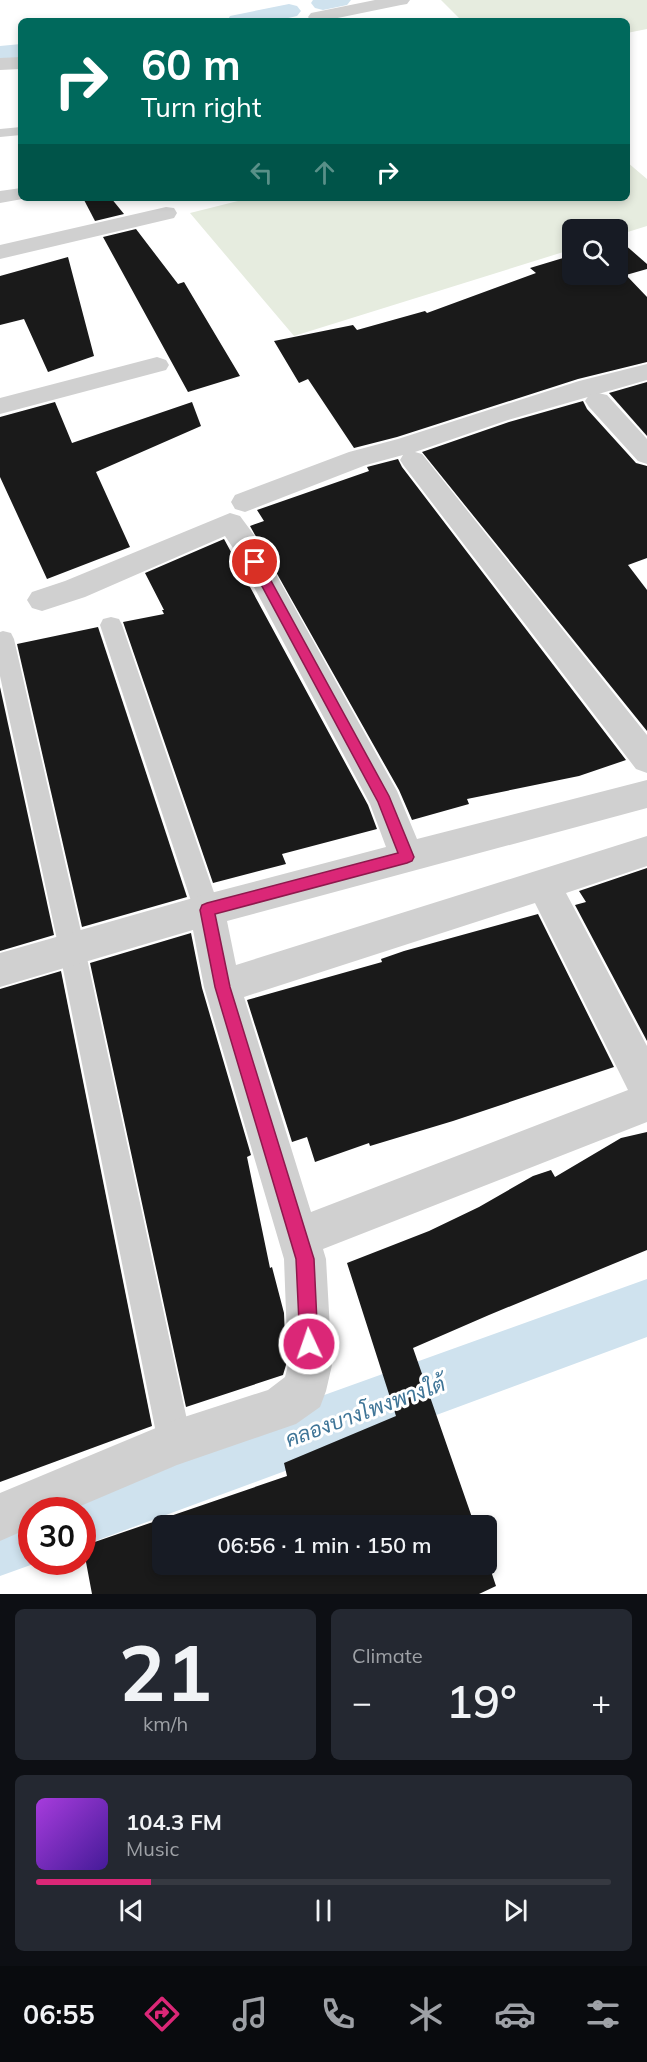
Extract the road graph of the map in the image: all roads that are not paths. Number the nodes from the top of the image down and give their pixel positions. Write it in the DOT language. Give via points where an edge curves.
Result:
graph roads {
  1 [pos="401,0"];
  2 [pos="309,14"];
  3 [pos="18,63"];
  4 [pos="0,64"];
  5 [pos="18,131"];
  6 [pos="0,133"];
  7 [pos="18,194"];
  8 [pos="0,196"];
  9 [pos="166,213"];
  10 [pos="0,252"];
  11 [pos="157,365"];
  12 [pos="647,372"];
  13 [pos="598,401"];
  14 [pos="0,406"];
  15 [pos="647,455"];
  16 [pos="413,460"];
  17 [pos="245,502"];
  18 [pos="42,600"];
  19 [pos="111,625"];
  20 [pos="3,639"];
  21 [pos="647,759"];
  22 [pos="647,794"];
  23 [pos="647,851"];
  24 [pos="407,857"];
  25 [pos="543,884"];
  26 [pos="207,910"];
  27 [pos="72,949"];
  28 [pos="0,970"];
  29 [pos="222,987"];
  30 [pos="647,1086"];
  31 [pos="647,1102"];
  32 [pos="299,1238"];
  33 [pos="175,1443"];
  34 [pos="0,1517"];
  1 -- 2 [label="street"];
  3 -- 4 [label="street"];
  5 -- 6 [label="lane"];
  7 -- 8 [label="street"];
  9 -- 10 [label="street" via="126,214"];
  11 -- 14 [label="street"];
  12 -- 17 [label="street" via="358,458"];
  13 -- 15 [label="street"];
  16 -- 21 [label="street"];
  18 -- 24 [label="street" via="230,523 385,801"];
  19 -- 26 [label="lane"];
  20 -- 27 [label="lane"];
  22 -- 24 [label="street"];
  23 -- 25 [label="street"];
  24 -- 26 [label="street"];
  25 -- 29 [label="street"];
  25 -- 30 [label="street"];
  26 -- 27 [label="street"];
  26 -- 29 [label="street"];
  27 -- 28 [label="street"];
  27 -- 33 [label="lane"];
  29 -- 32 [label="street"];
  31 -- 32 [label="street"];
  32 -- 33 [label="street" via="305,1259 310,1365 304,1391 280,1408"];
  33 -- 34 [label="street"];
}
